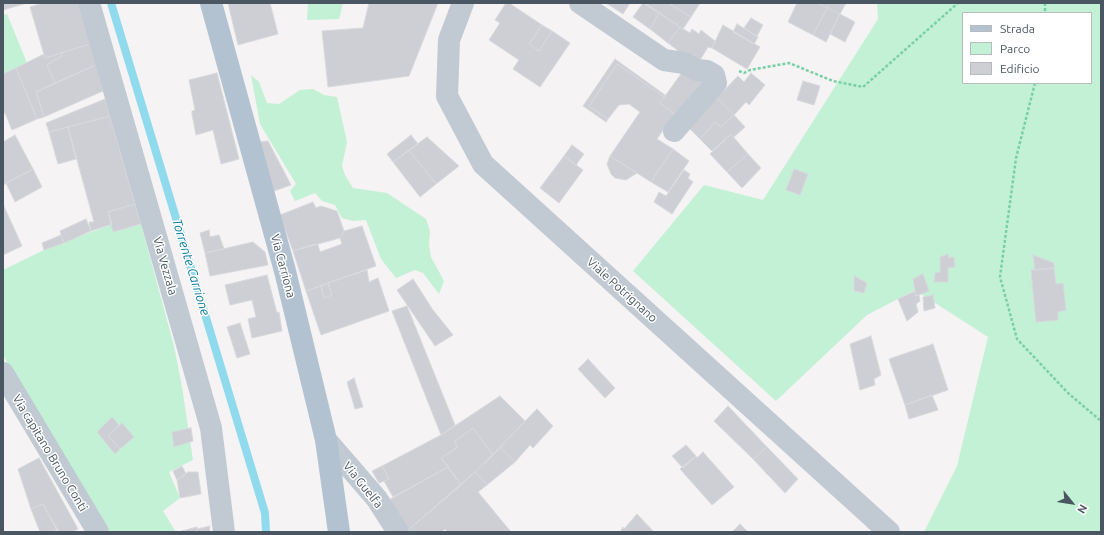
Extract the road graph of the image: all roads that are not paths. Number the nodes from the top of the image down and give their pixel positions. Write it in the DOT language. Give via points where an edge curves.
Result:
graph roads {
  1 [pos="89,3"];
  2 [pos="211,3"];
  3 [pos="463,3"];
  4 [pos="580,3"];
  5 [pos="674,131"];
  6 [pos="3,373"];
  7 [pos="326,440"];
  8 [pos="98,532"];
  9 [pos="224,532"];
  10 [pos="339,532"];
  11 [pos="398,532"];
  12 [pos="889,532"];
  1 -- 9 [label="street, Via Vezzala" via="211,428"];
  2 -- 7 [label="main road, Via Carriona" via="285,271"];
  3 -- 12 [label="street, Viale Potrignano" via="449,40 447,96 483,164"];
  4 -- 5 [label="street" via="664,60 714,75 716,83"];
  6 -- 8 [label="street, Via capitano Bruno Conti"];
  7 -- 10 [label="main road, Via Carriona"];
  7 -- 11 [label="street, Via Guelfa" via="377,499"];
}
